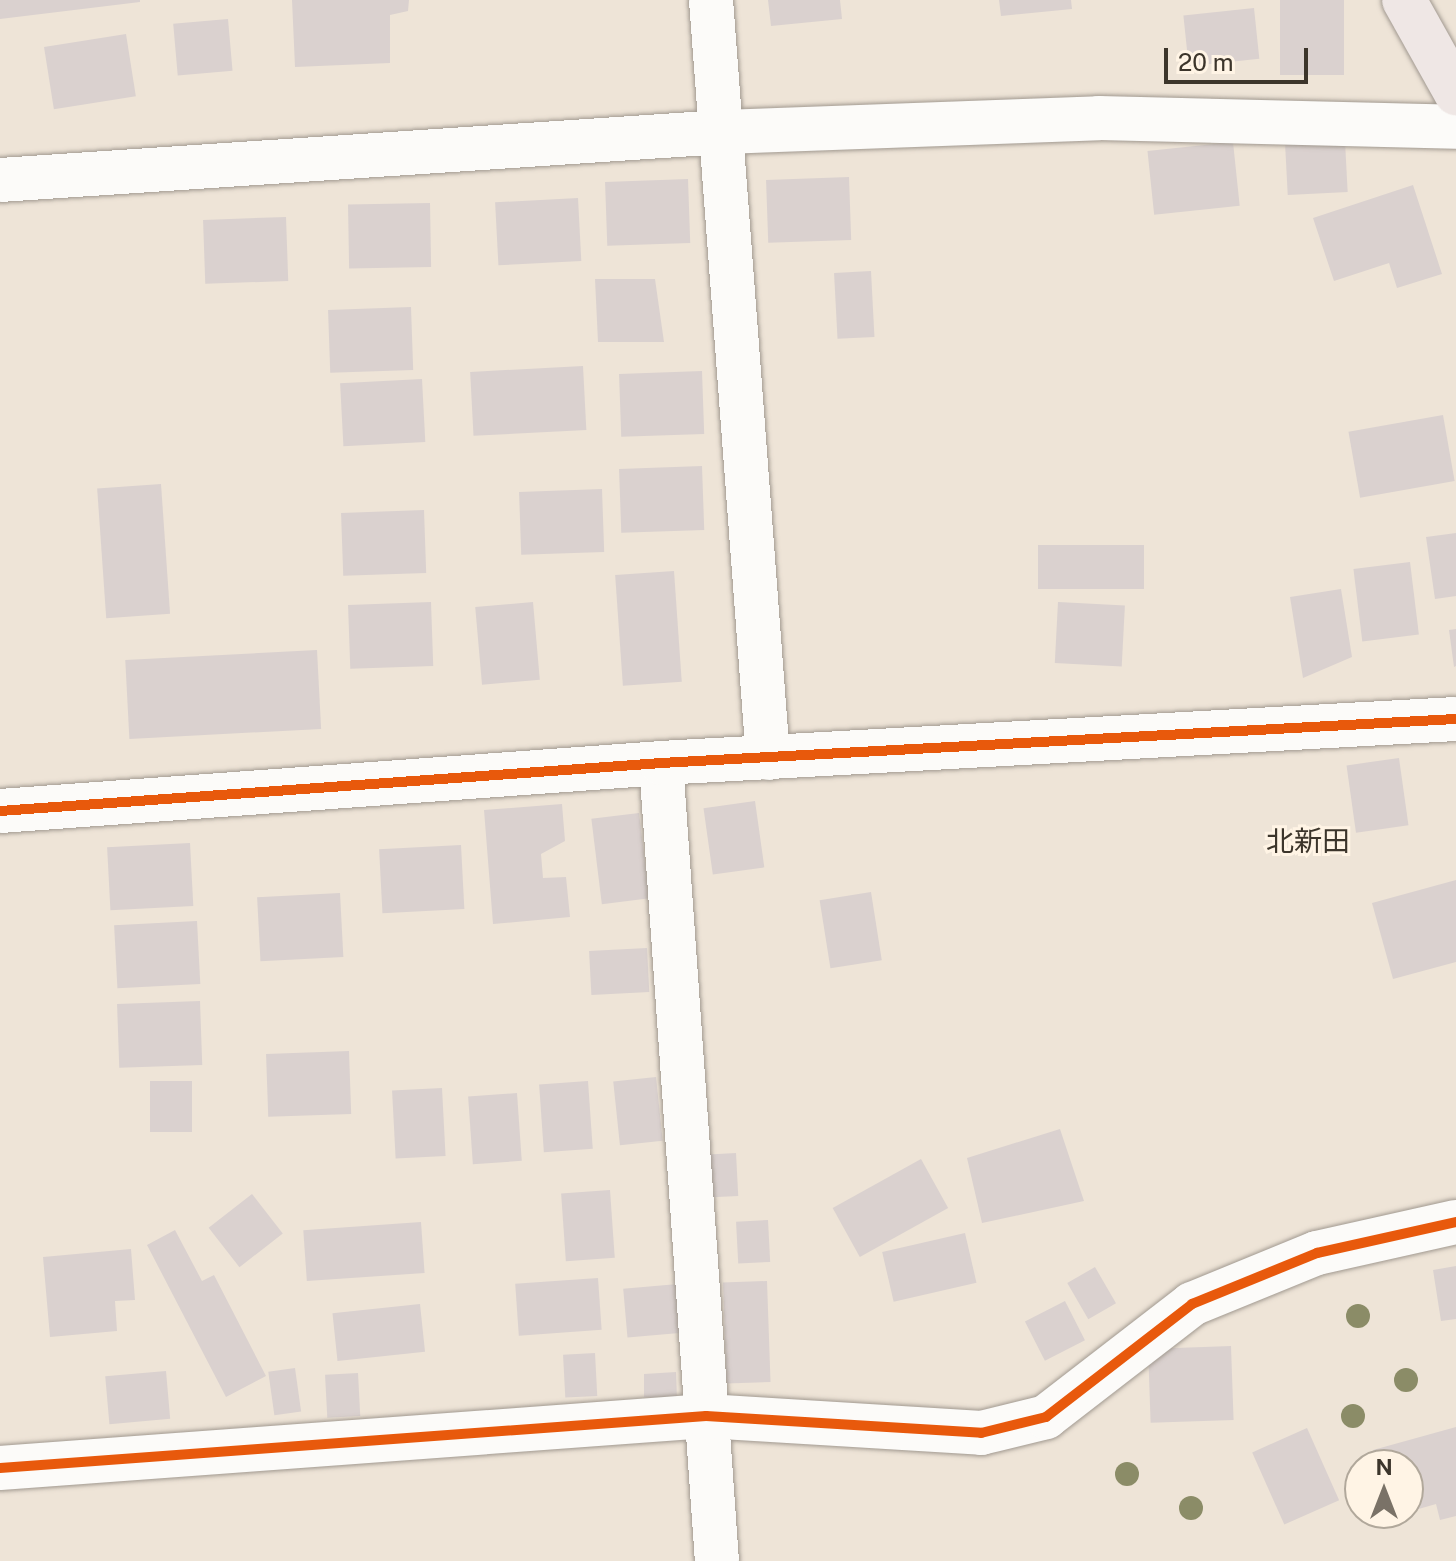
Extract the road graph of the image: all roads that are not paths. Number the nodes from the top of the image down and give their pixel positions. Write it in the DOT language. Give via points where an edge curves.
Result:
graph roads {
  1 [pos="711,0"];
  2 [pos="1404,0"];
  3 [pos="1456,93"];
  4 [pos="1456,127"];
  5 [pos="723,132"];
  6 [pos="0,180"];
  7 [pos="1456,719"];
  8 [pos="768,758"];
  9 [pos="661,763"];
  10 [pos="0,811"];
  11 [pos="1456,1222"];
  12 [pos="706,1416"];
  13 [pos="0,1468"];
  14 [pos="717,1561"];
  1 -- 5 [label="street"];
  2 -- 3 [label="main road"];
  4 -- 5 [label="street" via="1099,118"];
  5 -- 6 [label="street"];
  5 -- 8 [label="street"];
  7 -- 8 [label="street"];
  8 -- 9 [label="street"];
  9 -- 10 [label="street"];
  9 -- 12 [label="street"];
  11 -- 12 [label="street" via="1317,1253 1192,1304 1046,1417 981,1433"];
  12 -- 13 [label="street"];
  12 -- 14 [label="street"];
}
